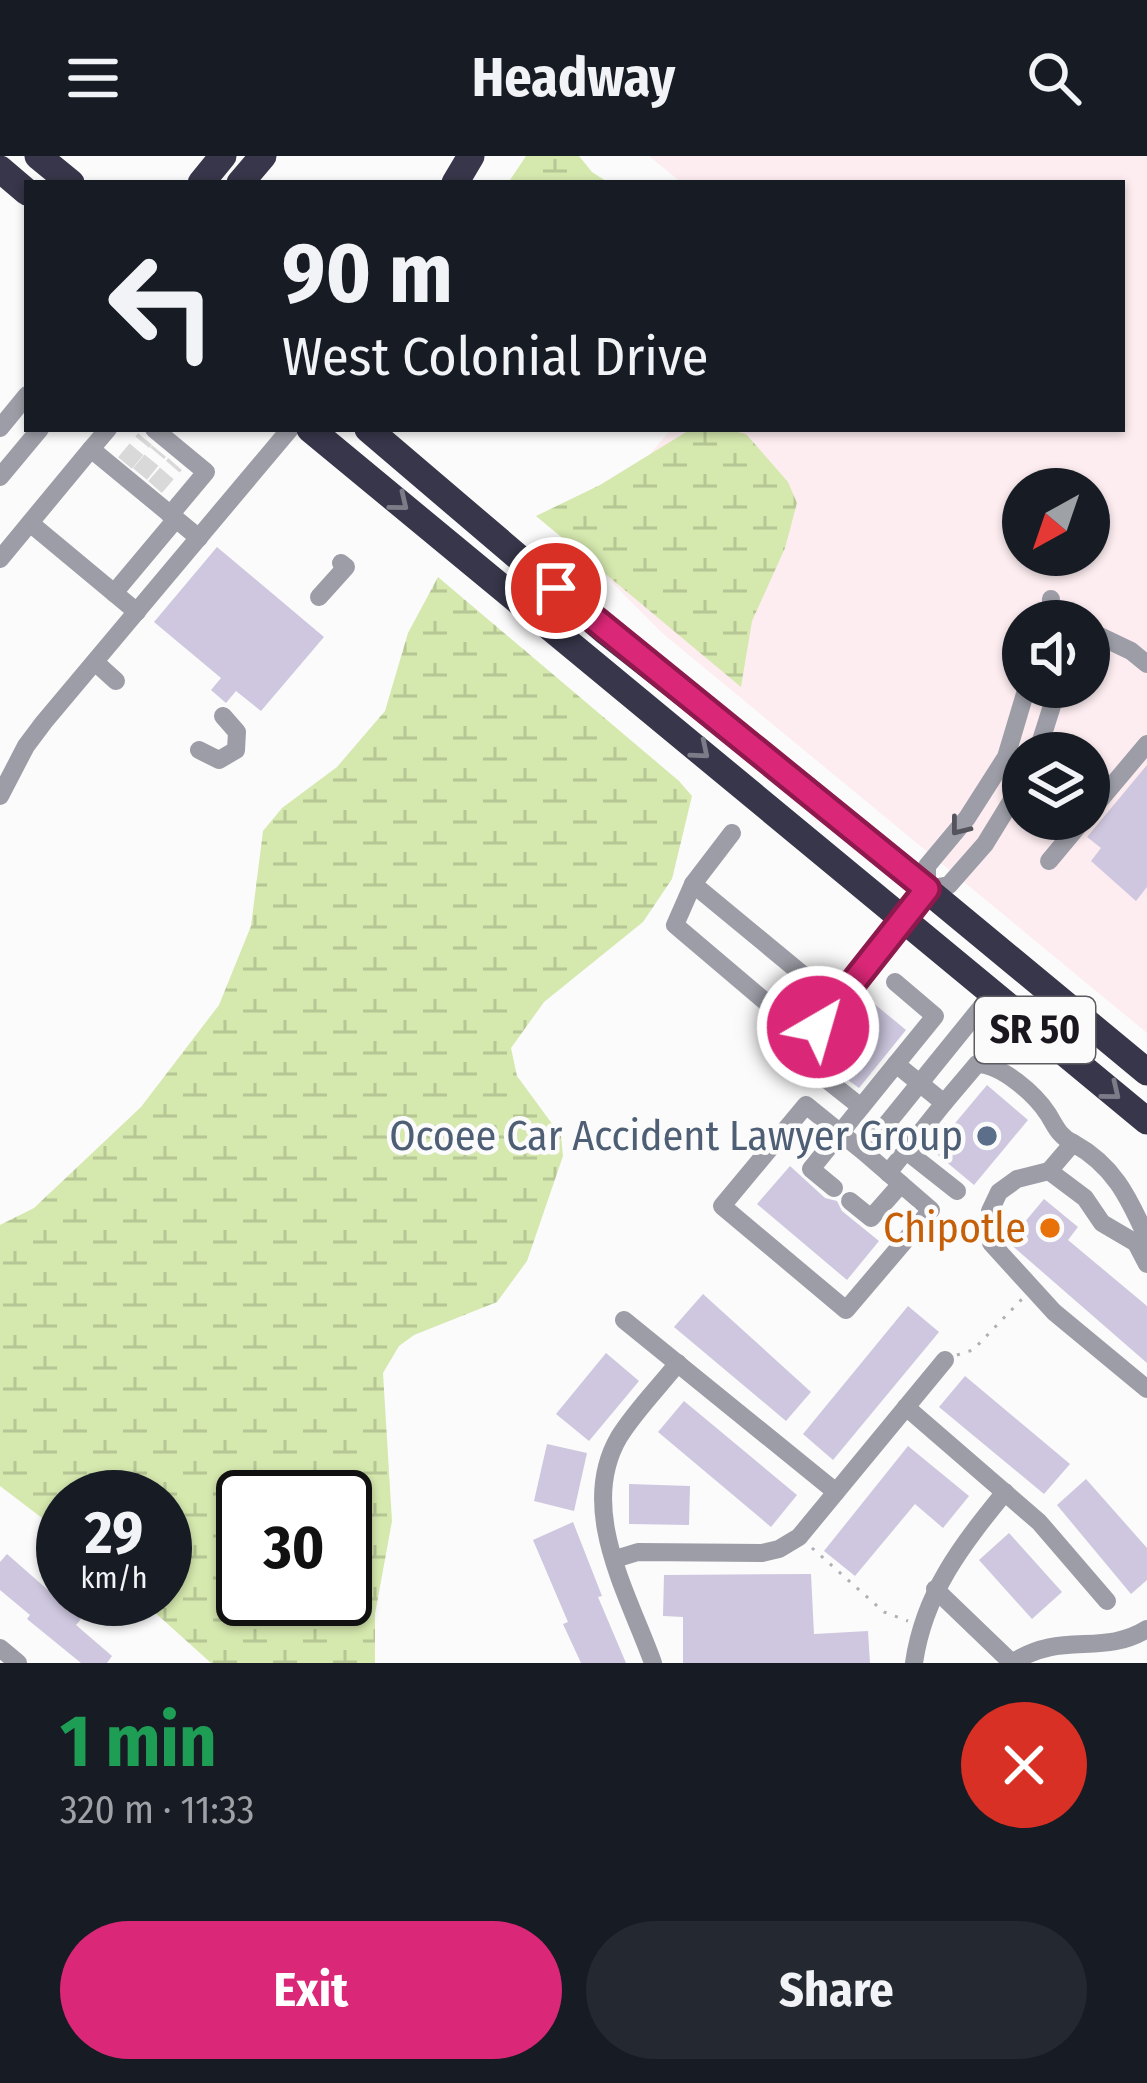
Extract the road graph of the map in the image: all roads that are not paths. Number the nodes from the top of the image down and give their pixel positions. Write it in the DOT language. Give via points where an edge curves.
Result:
graph roads {
  1 [pos="38,156"];
  2 [pos="223,156"];
  3 [pos="262,156"];
  4 [pos="0,170"];
  5 [pos="67,180"];
  6 [pos="203,180"];
  7 [pos="242,180"];
  8 [pos="24,190"];
  9 [pos="24,399"];
  10 [pos="0,428"];
  11 [pos="38,432"];
  12 [pos="105,432"];
  13 [pos="288,432"];
  14 [pos="314,432"];
  15 [pos="372,432"];
  16 [pos="392,432"];
  17 [pos="162,444"];
  18 [pos="92,448"];
  19 [pos="0,477"];
  20 [pos="447,495"];
  21 [pos="173,517"];
  22 [pos="30,523"];
  23 [pos="199,538"];
  24 [pos="0,559"];
  25 [pos="341,562"];
  26 [pos="114,593"];
  27 [pos="319,598"];
  28 [pos="137,612"];
  29 [pos="1110,641"];
  30 [pos="95,662"];
  31 [pos="1147,664"];
  32 [pos="116,681"];
  33 [pos="1021,708"];
  34 [pos="223,716"];
  35 [pos="1147,744"];
  36 [pos="199,750"];
  37 [pos="1110,785"];
  38 [pos="0,796"];
  39 [pos="1002,816"];
  40 [pos="733,832"];
  41 [pos="1064,840"];
  42 [pos="1049,861"];
  43 [pos="693,884"];
  44 [pos="927,889"];
  45 [pos="903,919"];
  46 [pos="802,974"];
  47 [pos="896,982"];
  48 [pos="992,994"];
  49 [pos="837,1003"];
  50 [pos="799,1052"];
  51 [pos="896,1064"];
  52 [pos="1147,1072"];
  53 [pos="827,1080"];
  54 [pos="920,1082"];
  55 [pos="944,1103"];
  56 [pos="861,1107"];
  57 [pos="1147,1121"];
  58 [pos="840,1132"];
  59 [pos="1073,1143"];
  60 [pos="905,1150"];
  61 [pos="865,1152"];
  62 [pos="1049,1172"];
  63 [pos="894,1178"];
  64 [pos="957,1191"];
  65 [pos="1143,1238"];
  66 [pos="1147,1264"];
  67 [pos="624,1320"];
  68 [pos="944,1360"];
  69 [pos="678,1363"];
  70 [pos="1147,1388"];
  71 [pos="906,1407"];
  72 [pos="836,1492"];
  73 [pos="1005,1492"];
  74 [pos="616,1559"];
  75 [pos="935,1589"];
  76 [pos="1107,1601"];
  77 [pos="1147,1629"];
  78 [pos="0,1648"];
  79 [pos="1106,1653"];
  80 [pos="18,1663"];
  81 [pos="652,1663"];
  82 [pos="914,1663"];
  83 [pos="1012,1663"];
  1 -- 5 [label="highway"];
  2 -- 6 [label="highway"];
  3 -- 7 [label="highway"];
  4 -- 8 [label="highway"];
  9 -- 10 [label="street"];
  11 -- 19 [label="street"];
  12 -- 18 [label="street"];
  13 -- 23 [label="street" via="226,518"];
  14 -- 45 [label="highway, SR 50, one-way"];
  15 -- 20 [label="highway, SR 50"];
  16 -- 20 [label="highway"];
  17 -- 21 [label="street" via="206,472"];
  18 -- 21 [label="street"];
  18 -- 22 [label="street"];
  20 -- 44 [label="highway, SR 50"];
  21 -- 23 [label="street"];
  21 -- 26 [label="street"];
  22 -- 24 [label="street"];
  22 -- 26 [label="street"];
  23 -- 28 [label="street"];
  25 -- 27 [label="street" via="346,567"];
  26 -- 28 [label="street"];
  28 -- 30 [label="street" via="127,634"];
  29 -- 31 [label="street"];
  30 -- 32 [label="street"];
  30 -- 38 [label="street" via="26,746"];
  33 -- 44 [label="street, one-way" via="1006,757 927,866"];
  34 -- 36 [label="street" via="237,732 236,750 219,760"];
  35 -- 37 [label="street"];
  39 -- 44 [label="street" via="950,884"];
  40 -- 43 [label="street"];
  41 -- 42 [label="street"];
  43 -- 46 [label="street"];
  43 -- 46 [label="street" via="675,925 774,1009"];
  44 -- 45 [label="street"];
  44 -- 52 [label="highway, SR 50"];
  45 -- 48 [label="highway, SR 50"];
  45 -- 49 [label="street"];
  46 -- 49 [label="street"];
  47 -- 51 [label="street" via="935,1016"];
  48 -- 54 [label="street"];
  48 -- 57 [label="highway, SR 50, one-way"];
  49 -- 50 [label="street"];
  51 -- 54 [label="street"];
  51 -- 56 [label="street"];
  53 -- 56 [label="street"];
  54 -- 55 [label="street"];
  54 -- 61 [label="street"];
  55 -- 59 [label="street" via="977,1064 994,1066"];
  55 -- 60 [label="street"];
  56 -- 58 [label="street"];
  58 -- 61 [label="street"];
  58 -- 63 [label="street" via="811,1169 872,1218"];
  58 -- 63 [label="street" via="806,1105 722,1206 847,1310 931,1210"];
  59 -- 62 [label="street"];
  59 -- 65 [label="street" via="1118,1178"];
  60 -- 63 [label="street"];
  60 -- 64 [label="street"];
  61 -- 63 [label="street"];
  62 -- 65 [label="street" via="1085,1198 1102,1223"];
  62 -- 70 [label="street" via="1006,1186 990,1211 991,1243 1054,1312"];
  65 -- 66 [label="street"];
  67 -- 69 [label="street"];
  68 -- 71 [label="street"];
  69 -- 72 [label="street"];
  69 -- 74 [label="street" via="616,1441 600,1493"];
  71 -- 72 [label="street"];
  71 -- 73 [label="street"];
  72 -- 74 [label="street" via="800,1537 762,1553 638,1552"];
  73 -- 75 [label="street"];
  73 -- 76 [label="street"];
  74 -- 81 [label="street"];
  75 -- 82 [label="street"];
  75 -- 83 [label="street"];
  77 -- 79 [label="street"];
  78 -- 80 [label="street"];
  79 -- 83 [label="street" via="1054,1643"];
}
